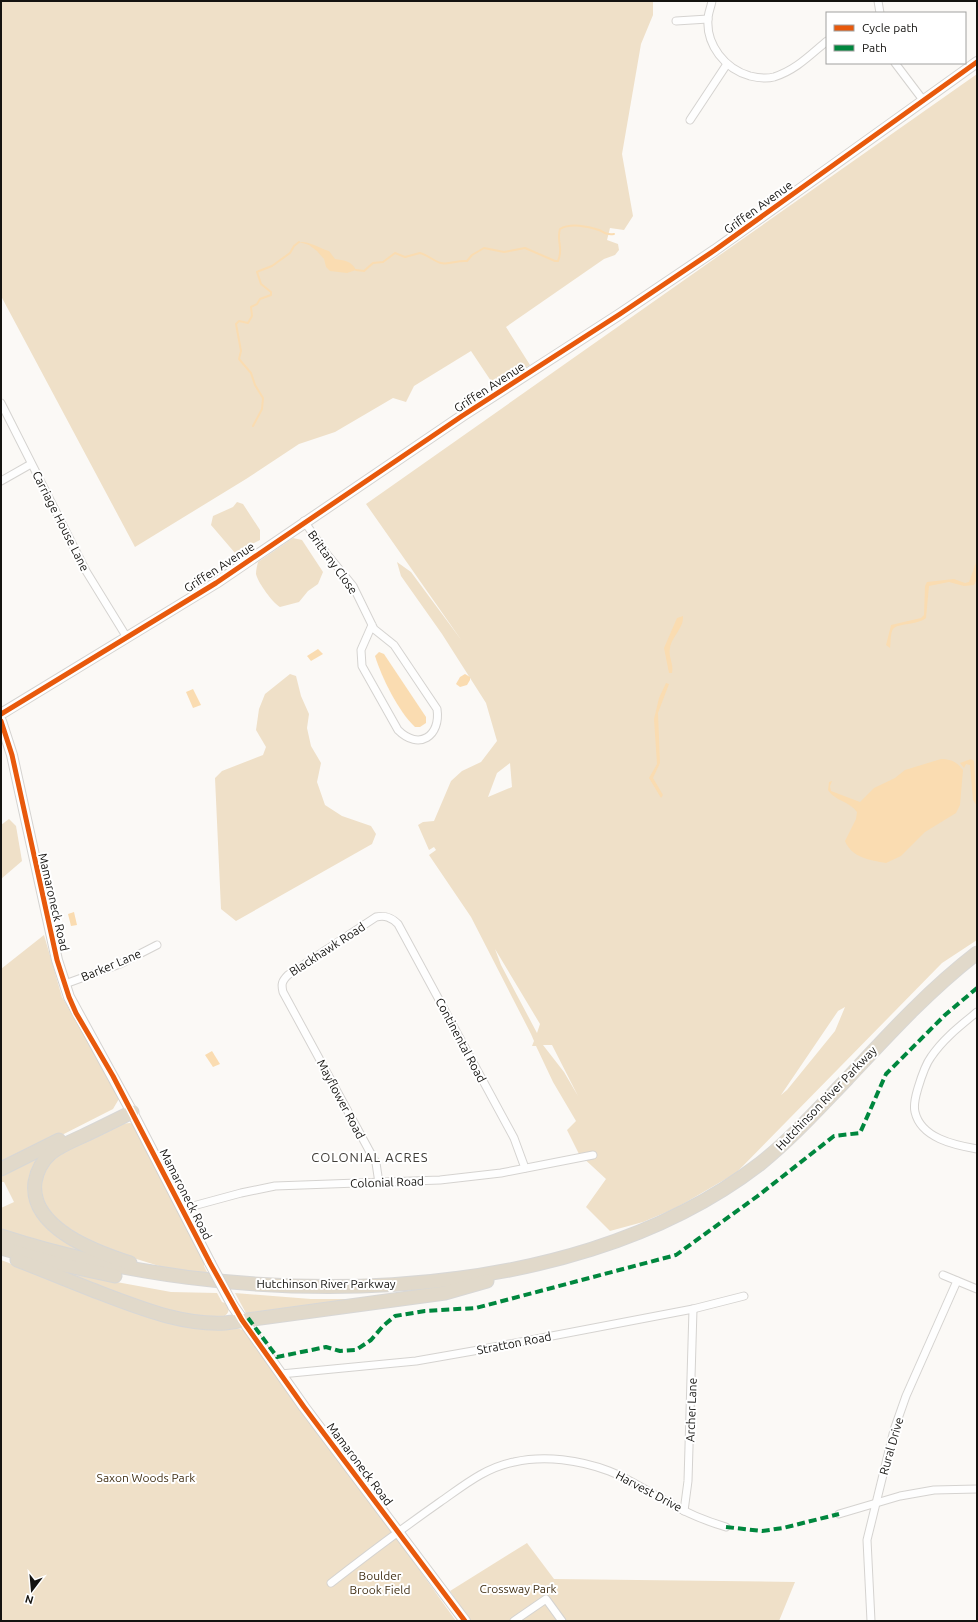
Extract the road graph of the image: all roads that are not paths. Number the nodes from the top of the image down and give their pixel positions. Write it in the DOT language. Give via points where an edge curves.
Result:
graph roads {
  1 [pos="712,1"];
  2 [pos="878,1"];
  3 [pos="880,12"];
  4 [pos="708,19"];
  5 [pos="676,21"];
  6 [pos="826,42"];
  7 [pos="977,62"];
  8 [pos="726,64"];
  9 [pos="896,64"];
  10 [pos="924,100"];
  11 [pos="690,120"];
  12 [pos="1,403"];
  13 [pos="31,464"];
  14 [pos="1,481"];
  15 [pos="304,522"];
  16 [pos="372,625"];
  17 [pos="126,636"];
  18 [pos="1,714"];
  19 [pos="1,721"];
  20 [pos="389,917"];
  21 [pos="157,945"];
  22 [pos="977,953"];
  23 [pos="977,965"];
  24 [pos="65,984"];
  25 [pos="977,1012"];
  26 [pos="297,1017"];
  27 [pos="130,1108"];
  28 [pos="977,1149"];
  29 [pos="593,1155"];
  30 [pos="524,1168"];
  31 [pos="1,1169"];
  32 [pos="379,1183"];
  33 [pos="182,1209"];
  34 [pos="1,1236"];
  35 [pos="1,1248"];
  36 [pos="1,1254"];
  37 [pos="943,1275"];
  38 [pos="172,1276"];
  39 [pos="487,1281"];
  40 [pos="957,1281"];
  41 [pos="977,1289"];
  42 [pos="744,1296"];
  43 [pos="693,1309"];
  44 [pos="242,1320"];
  45 [pos="281,1374"];
  46 [pos="977,1489"];
  47 [pos="876,1502"];
  48 [pos="684,1510"];
  49 [pos="839,1514"];
  50 [pos="726,1527"];
  51 [pos="398,1531"];
  52 [pos="331,1583"];
  53 [pos="465,1621"];
  54 [pos="514,1621"];
  55 [pos="562,1621"];
  56 [pos="871,1621"];
  1 -- 4 [label="street"];
  2 -- 3 [label="street"];
  4 -- 5 [label="street"];
  4 -- 8 [label="street" via="712,44"];
  6 -- 8 [label="street" via="805,61 774,77 761,79 740,73"];
  7 -- 10 [label="street, Griffen Avenue"];
  8 -- 11 [label="street"];
  9 -- 10 [label="street"];
  10 -- 15 [label="street, Griffen Avenue" via="709,255"];
  12 -- 13 [label="street, Carriage House Lane"];
  13 -- 14 [label="street"];
  13 -- 17 [label="street, Carriage House Lane" via="86,571"];
  15 -- 16 [label="street, Brittany Close" via="353,586"];
  15 -- 17 [label="street, Griffen Avenue" via="216,583"];
  16 -- 16 [label="street, Brittany Close" via="394,645 437,709 437,727 424,739 414,740 405,737 398,730 362,666 361,650"];
  17 -- 18 [label="street, Griffen Avenue"];
  19 -- 24 [label="street, Mamaroneck Road" via="12,755 49,926"];
  20 -- 26 [label="street, Blackhawk Road" via="376,917 283,979 281,985"];
  20 -- 30 [label="street, Continental Road" via="398,924 514,1138"];
  21 -- 24 [label="street, Barker Lane" via="120,964"];
  22 -- 38 [label="highway, Hutchinson River Parkway" via="905,1017 779,1148 738,1180 708,1198 680,1214 637,1232 548,1260 427,1281 302,1285"];
  23 -- 39 [label="highway, Hutchinson River Parkway" via="918,1016 799,1140 764,1171 724,1198 682,1222 615,1249 563,1265"];
  24 -- 27 [label="street, Mamaroneck Road" via="76,1013"];
  25 -- 28 [label="street" via="950,1035 930,1057 914,1102 918,1119 932,1135 955,1145"];
  26 -- 32 [label="street, Mayflower Road" via="376,1163"];
  27 -- 31 [label="highway"];
  27 -- 33 [label="street, Mamaroneck Road"];
  27 -- 38 [label="highway" via="47,1156 36,1179 36,1199 46,1218 63,1232 115,1258"];
  29 -- 30 [label="street, Colonial Road"];
  30 -- 32 [label="street, Colonial Road" via="440,1180"];
  32 -- 33 [label="street, Colonial Road" via="275,1186 241,1192"];
  33 -- 44 [label="street, Mamaroneck Road, bridge"];
  34 -- 38 [label="highway, Hutchinson River Parkway" via="97,1263"];
  35 -- 39 [label="highway, Hutchinson River Parkway" via="75,1268 130,1278 242,1290 369,1293 440,1288"];
  36 -- 44 [label="highway" via="172,1318 209,1323"];
  37 -- 40 [label="street"];
  39 -- 44 [label="highway" via="445,1293"];
  40 -- 41 [label="street"];
  40 -- 47 [label="street, Rural Drive" via="906,1396 894,1430"];
  42 -- 43 [label="street, Stratton Road"];
  43 -- 45 [label="street, Stratton Road" via="416,1361"];
  43 -- 48 [label="street, Archer Lane" via="688,1481"];
  44 -- 45 [label="street, Mamaroneck Road"];
  45 -- 51 [label="street, Mamaroneck Road"];
  46 -- 47 [label="street" via="934,1490"];
  47 -- 49 [label="street"];
  47 -- 56 [label="street, Rural Drive" via="866,1540"];
  48 -- 50 [label="street, Harvest Drive"];
  48 -- 51 [label="street, Harvest Drive" via="624,1477 596,1466 560,1459 527,1460 488,1470"];
  51 -- 52 [label="street, Harvest Drive"];
  51 -- 53 [label="street, Mamaroneck Road"];
  54 -- 55 [label="street" via="546,1599"];
}
